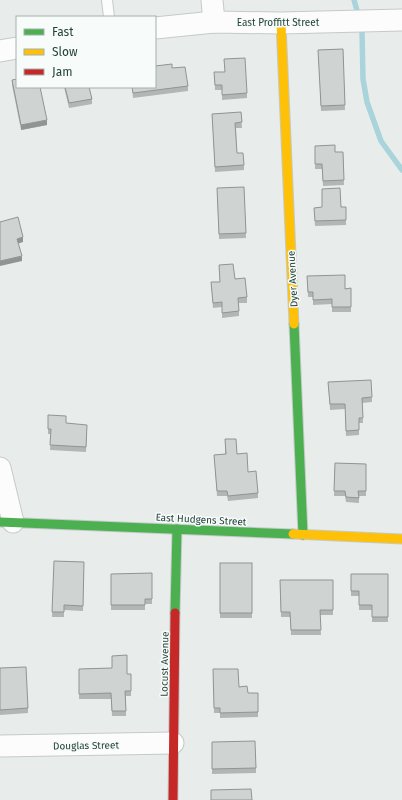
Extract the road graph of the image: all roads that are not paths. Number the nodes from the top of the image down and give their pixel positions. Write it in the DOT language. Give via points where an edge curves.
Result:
graph roads {
  1 [pos="107,0"];
  2 [pos="212,0"];
  3 [pos="109,16"];
  4 [pos="402,20"];
  5 [pos="214,22"];
  6 [pos="281,23"];
  7 [pos="156,28"];
  8 [pos="16,48"];
  9 [pos="0,51"];
  10 [pos="0,468"];
  11 [pos="7,522"];
  12 [pos="177,529"];
  13 [pos="303,535"];
  14 [pos="402,539"];
  15 [pos="173,743"];
  16 [pos="0,746"];
  17 [pos="174,800"];
  1 -- 3 [label="lane"];
  2 -- 5 [label="street"];
  4 -- 6 [label="street, East Proffitt Street"];
  5 -- 6 [label="street, East Proffitt Street"];
  5 -- 7 [label="street, East Proffitt Street"];
  6 -- 13 [label="street, Dyer Avenue"];
  8 -- 9 [label="street"];
  10 -- 11 [label="street"];
  11 -- 12 [label="street, East Hudgens Street"];
  12 -- 13 [label="street, East Hudgens Street"];
  12 -- 15 [label="street, Locust Avenue"];
  13 -- 14 [label="street, East Hudgens Street"];
  15 -- 16 [label="street, Douglas Street"];
  15 -- 17 [label="street, Locust Avenue"];
}
